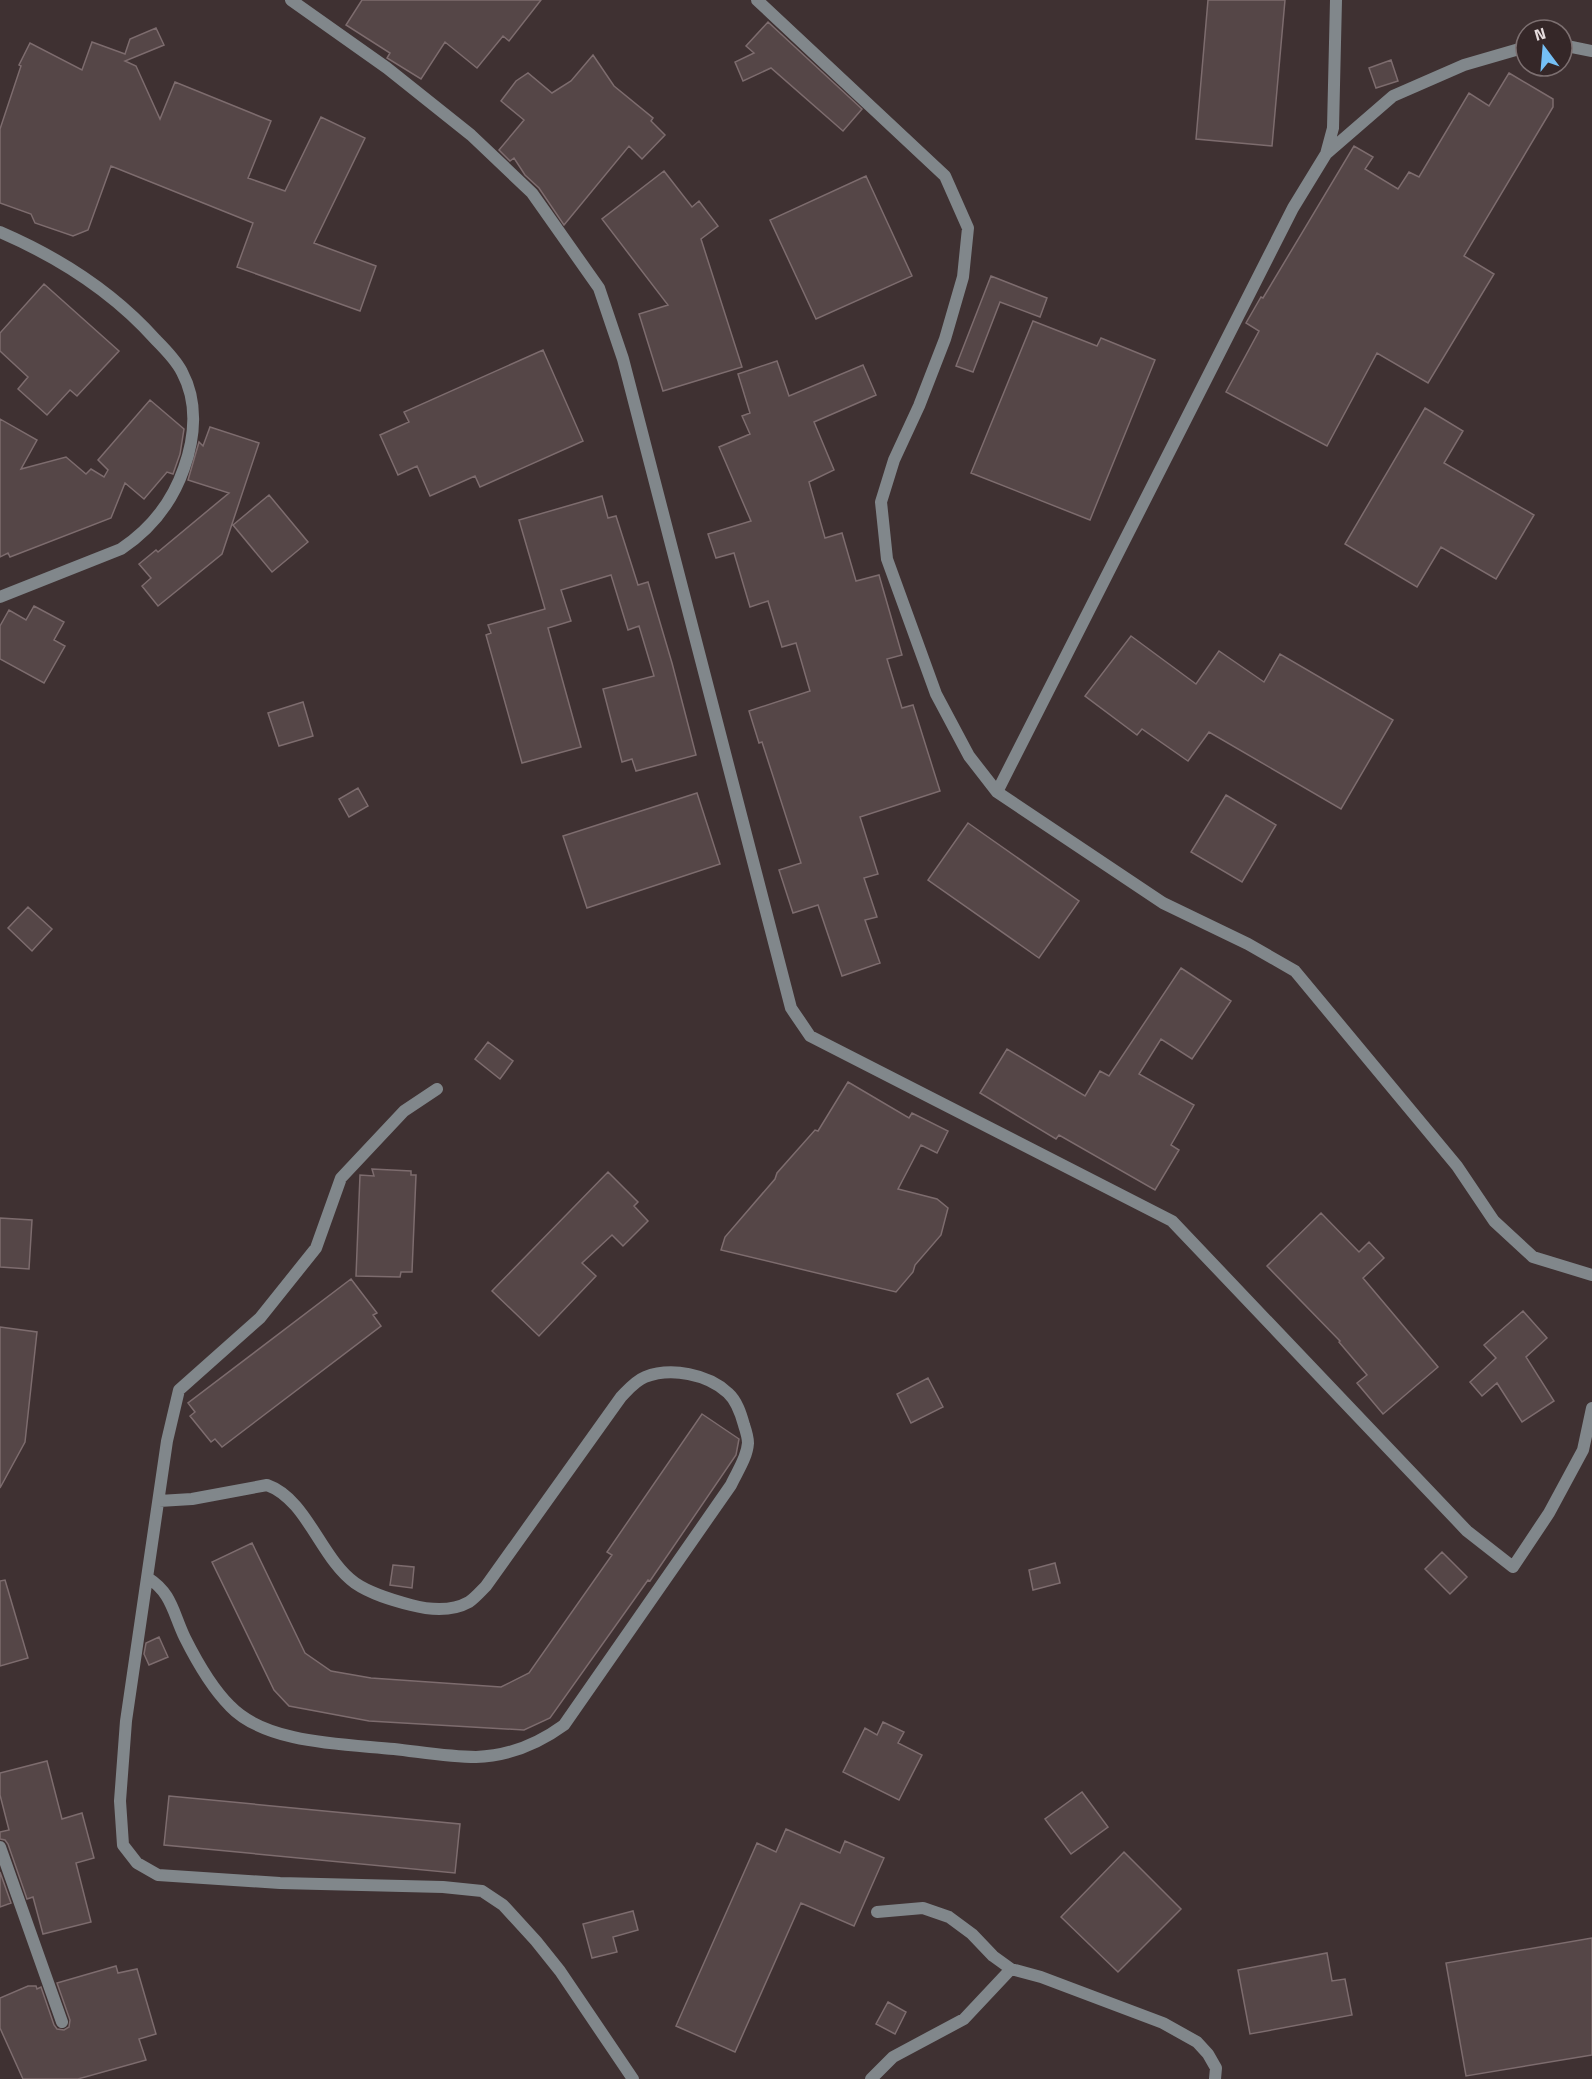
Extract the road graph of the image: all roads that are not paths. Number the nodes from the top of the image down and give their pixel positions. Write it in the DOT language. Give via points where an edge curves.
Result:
graph roads {
  1 [pos="291,0"];
  2 [pos="757,0"];
  3 [pos="1336,0"];
  4 [pos="1574,47"];
  5 [pos="1514,50"];
  6 [pos="1592,51"];
  7 [pos="1326,154"];
  8 [pos="0,232"];
  9 [pos="0,597"];
  10 [pos="997,792"];
  11 [pos="437,1089"];
  12 [pos="1592,1275"];
  13 [pos="1592,1408"];
  14 [pos="159,1500"];
  15 [pos="148,1578"];
  16 [pos="0,1847"];
  17 [pos="877,1912"];
  18 [pos="1011,1969"];
  19 [pos="63,2022"];
  20 [pos="633,2079"];
  21 [pos="871,2079"];
  22 [pos="1215,2079"];
  1 -- 13 [label="street" via="387,68 471,135 532,193 599,288 622,359 791,1008 810,1036 1172,1221 1467,1531 1514,1567 1550,1513 1582,1450"];
  2 -- 10 [label="street" via="945,176 968,228 963,277 945,339 894,460 882,502 886,559 936,694 969,756"];
  3 -- 7 [label="street" via="1333,128"];
  4 -- 6 [label="street"];
  5 -- 7 [label="street" via="1464,65 1393,96"];
  7 -- 10 [label="street" via="1293,208"];
  8 -- 9 [label="street" via="88,281 132,315 182,372 194,408 193,437 182,475 151,525 121,549"];
  10 -- 12 [label="street" via="1163,903 1295,971 1457,1166 1494,1221 1533,1257"];
  11 -- 14 [label="street" via="404,1111 341,1178 316,1248 260,1318 179,1390"];
  14 -- 15 [label="street"];
  14 -- 15 [label="street" via="192,1499 267,1485 278,1489 355,1583 387,1599 448,1609 470,1602 486,1586 635,1382 665,1372 712,1382 729,1393 740,1411 748,1442 731,1485 564,1725 543,1740 513,1751 477,1757 442,1755 312,1740 251,1722 231,1708 211,1684 161,1587"];
  15 -- 20 [label="street" via="126,1721 120,1802 123,1845 137,1863 158,1875 482,1891 503,1905 536,1941"];
  16 -- 19 [label="street"];
  17 -- 18 [label="street" via="922,1908 949,1917"];
  18 -- 21 [label="street" via="963,2019 893,2057"];
  18 -- 22 [label="street" via="1172,2028 1197,2042 1208,2054 1216,2068"];
}
